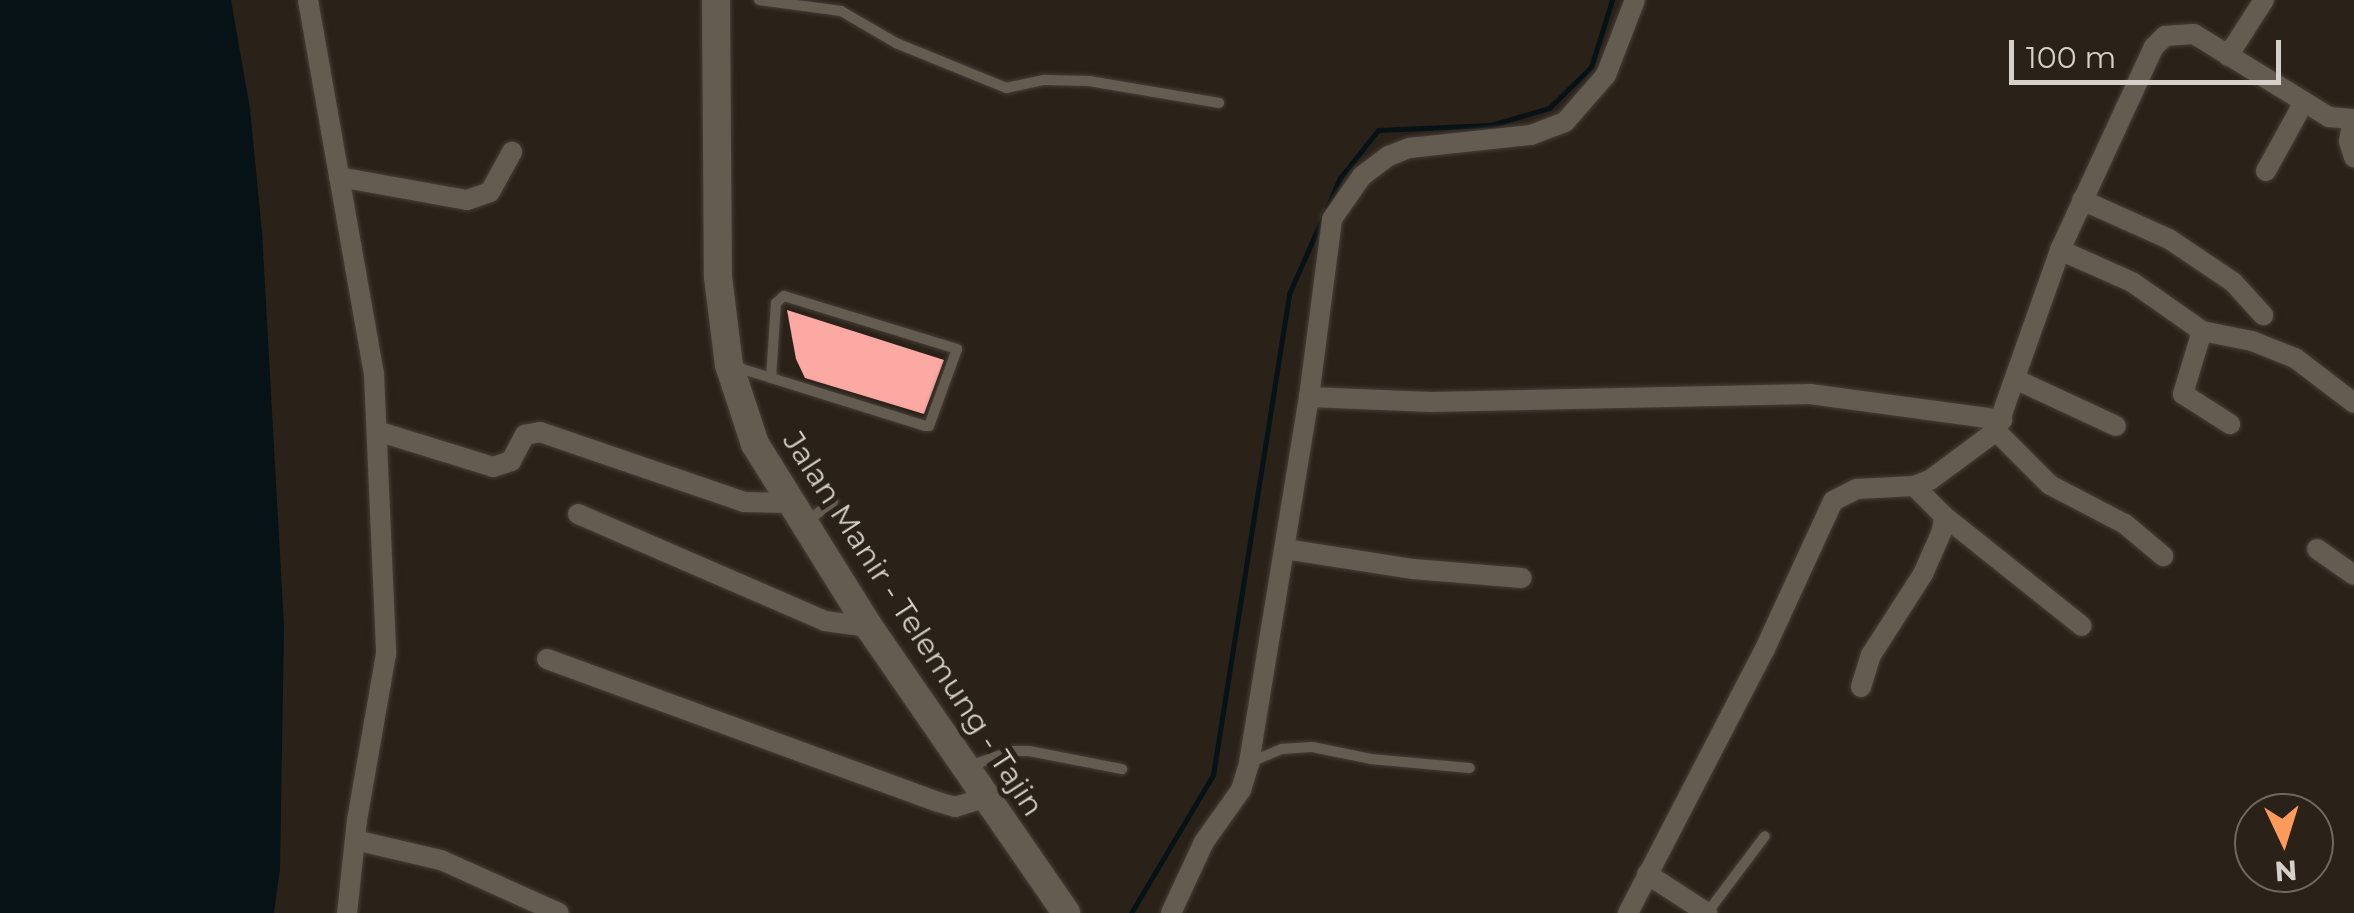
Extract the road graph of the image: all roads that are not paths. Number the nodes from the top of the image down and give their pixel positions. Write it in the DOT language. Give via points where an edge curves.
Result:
graph roads {
  1 [pos="308,0"];
  2 [pos="716,0"];
  3 [pos="759,0"];
  4 [pos="1635,0"];
  5 [pos="2264,0"];
  6 [pos="2228,56"];
  7 [pos="2304,102"];
  8 [pos="1219,103"];
  9 [pos="2353,120"];
  10 [pos="512,152"];
  11 [pos="2354,158"];
  12 [pos="2266,171"];
  13 [pos="338,176"];
  14 [pos="2082,200"];
  15 [pos="2060,250"];
  16 [pos="2262,316"];
  17 [pos="2202,332"];
  18 [pos="729,365"];
  19 [pos="771,378"];
  20 [pos="2017,380"];
  21 [pos="1309,398"];
  22 [pos="2354,403"];
  23 [pos="2230,424"];
  24 [pos="1999,426"];
  25 [pos="2116,426"];
  26 [pos="376,431"];
  27 [pos="1914,486"];
  28 [pos="833,502"];
  29 [pos="578,514"];
  30 [pos="795,514"];
  31 [pos="1944,516"];
  32 [pos="2317,549"];
  33 [pos="1285,550"];
  34 [pos="2163,556"];
  35 [pos="2354,576"];
  36 [pos="1522,578"];
  37 [pos="2082,626"];
  38 [pos="869,628"];
  39 [pos="546,659"];
  40 [pos="1862,687"];
  41 [pos="1248,763"];
  42 [pos="967,767"];
  43 [pos="1470,768"];
  44 [pos="1122,769"];
  45 [pos="987,797"];
  46 [pos="1764,836"];
  47 [pos="355,840"];
  48 [pos="1647,874"];
  49 [pos="347,913"];
  50 [pos="559,913"];
  51 [pos="1066,913"];
  52 [pos="1170,913"];
  53 [pos="1628,913"];
  54 [pos="1707,913"];
  1 -- 13 [label="street"];
  2 -- 18 [label="main road, Jalan Manir - Telemung - Tajin" via="718,258"];
  3 -- 8 [label="lane" via="841,11 896,43 1006,88 1088,81"];
  4 -- 21 [label="street" via="1606,75 1565,122 1495,142 1409,148 1348,192 1332,219"];
  5 -- 6 [label="street"];
  6 -- 7 [label="street"];
  6 -- 14 [label="street" via="2194,34 2165,36 2141,68"];
  7 -- 9 [label="street" via="2329,117"];
  7 -- 12 [label="street"];
  9 -- 11 [label="street"];
  10 -- 13 [label="street" via="490,192 467,200"];
  13 -- 26 [label="street" via="370,336"];
  14 -- 15 [label="street"];
  14 -- 16 [label="street" via="2168,239 2233,282"];
  15 -- 17 [label="street" via="2132,282"];
  15 -- 20 [label="street"];
  17 -- 22 [label="street" via="2252,340 2295,358"];
  17 -- 23 [label="street" via="2183,394"];
  18 -- 19 [label="lane"];
  18 -- 30 [label="main road, Jalan Manir - Telemung - Tajin" via="755,444"];
  19 -- 19 [label="lane" via="929,426 957,349 784,296 776,302"];
  20 -- 24 [label="street"];
  20 -- 25 [label="street"];
  21 -- 24 [label="street" via="1810,394"];
  21 -- 33 [label="street"];
  24 -- 27 [label="street" via="1971,452"];
  24 -- 34 [label="street" via="2050,485 2125,524"];
  26 -- 30 [label="street" via="493,467 510,462 526,435 540,432"];
  26 -- 47 [label="street" via="386,654"];
  27 -- 31 [label="street"];
  27 -- 48 [label="street" via="1857,489 1834,502"];
  28 -- 30 [label="lane"];
  29 -- 38 [label="street" via="825,622"];
  30 -- 38 [label="main road, Jalan Manir - Telemung - Tajin"];
  31 -- 37 [label="street"];
  31 -- 40 [label="street" via="1924,574 1892,616"];
  32 -- 35 [label="street"];
  33 -- 36 [label="street"];
  33 -- 41 [label="street"];
  38 -- 42 [label="main road, Jalan Manir - Telemung - Tajin"];
  39 -- 45 [label="street" via="938,802 955,807"];
  41 -- 43 [label="lane" via="1312,747"];
  41 -- 52 [label="street" via="1241,790 1204,842"];
  42 -- 44 [label="lane" via="1029,751"];
  42 -- 45 [label="main road, Jalan Manir - Telemung - Tajin"];
  45 -- 51 [label="main road, Jalan Manir - Telemung - Tajin"];
  46 -- 54 [label="lane"];
  47 -- 49 [label="street"];
  47 -- 50 [label="street" via="441,860"];
  48 -- 53 [label="street"];
  48 -- 54 [label="street"];
}
